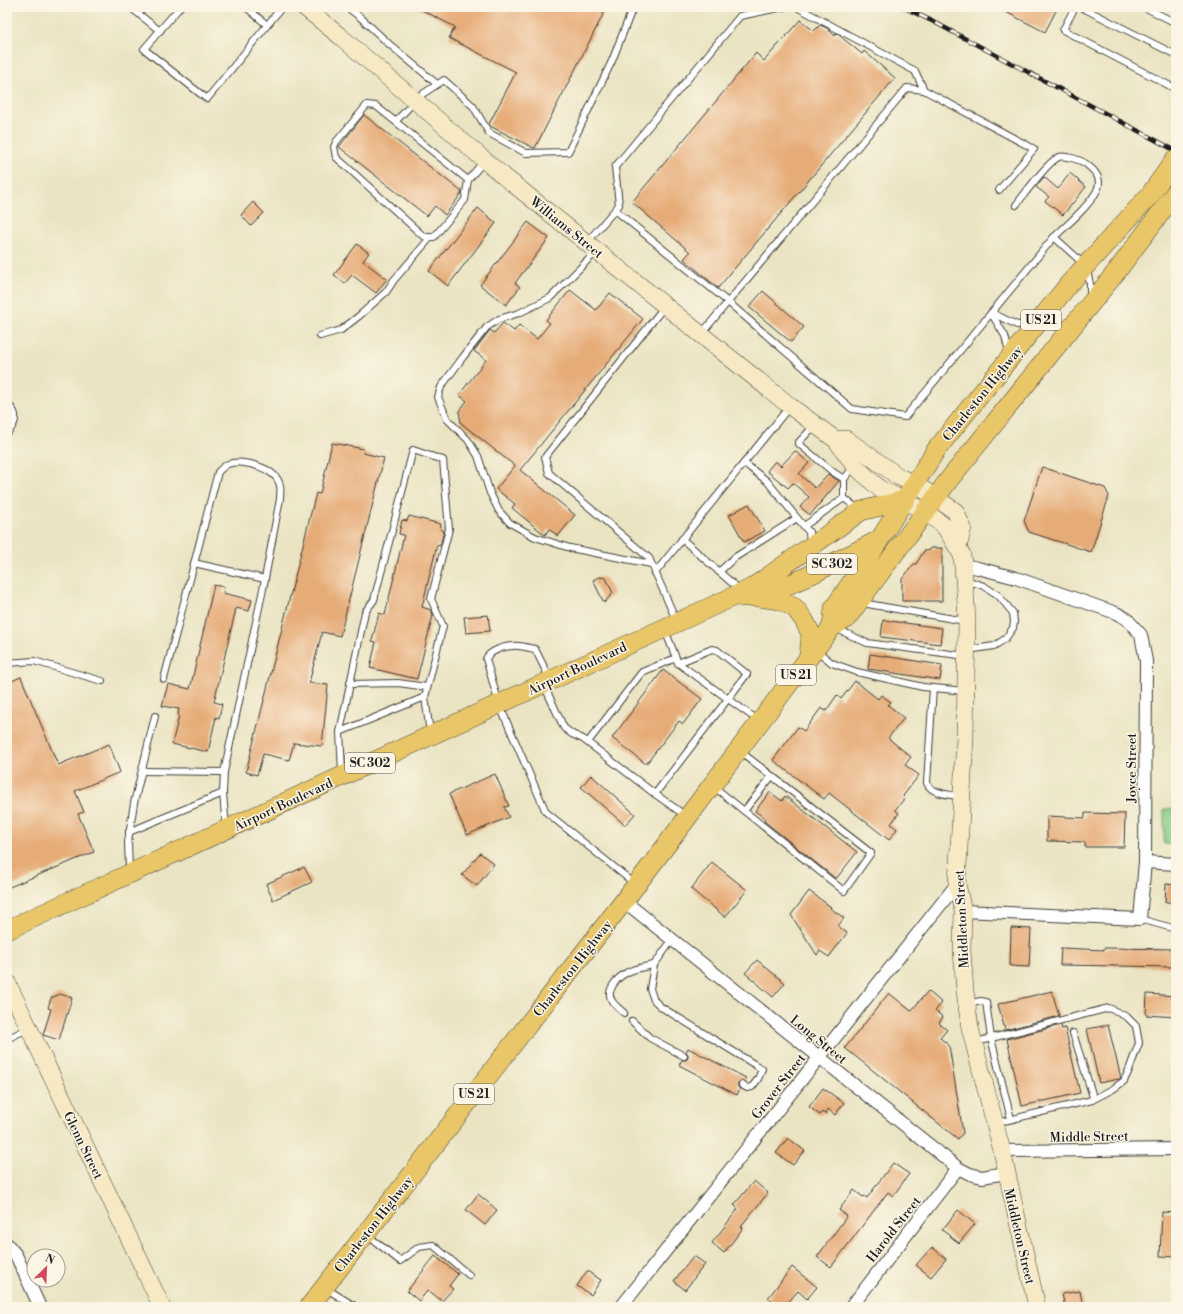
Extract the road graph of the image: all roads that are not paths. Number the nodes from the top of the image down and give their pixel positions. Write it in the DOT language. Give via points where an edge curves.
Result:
graph roads {
  1 [pos="130,7"];
  2 [pos="180,7"];
  3 [pos="246,7"];
  4 [pos="282,7"];
  5 [pos="304,7"];
  6 [pos="347,7"];
  7 [pos="633,7"];
  8 [pos="784,7"];
  9 [pos="797,7"];
  10 [pos="1075,7"];
  11 [pos="1081,7"];
  12 [pos="1144,7"];
  13 [pos="1176,23"];
  14 [pos="267,25"];
  15 [pos="160,31"];
  16 [pos="1176,55"];
  17 [pos="438,84"];
  18 [pos="1176,89"];
  19 [pos="924,90"];
  20 [pos="414,100"];
  21 [pos="396,121"];
  22 [pos="1176,158"];
  23 [pos="485,160"];
  24 [pos="468,180"];
  25 [pos="999,190"];
  26 [pos="1176,192"];
  27 [pos="1016,205"];
  28 [pos="615,210"];
  29 [pos="1054,237"];
  30 [pos="430,238"];
  31 [pos="592,247"];
  32 [pos="1086,266"];
  33 [pos="728,302"];
  34 [pos="1090,305"];
  35 [pos="666,306"];
  36 [pos="991,313"];
  37 [pos="1038,324"];
  38 [pos="701,334"];
  39 [pos="320,336"];
  40 [pos="1010,358"];
  41 [pos="7,404"];
  42 [pos="790,406"];
  43 [pos="816,425"];
  44 [pos="7,433"];
  45 [pos="836,440"];
  46 [pos="744,463"];
  47 [pos="855,466"];
  48 [pos="844,479"];
  49 [pos="907,480"];
  50 [pos="898,497"];
  51 [pos="844,498"];
  52 [pos="930,504"];
  53 [pos="861,512"];
  54 [pos="797,518"];
  55 [pos="804,526"];
  56 [pos="682,539"];
  57 [pos="879,540"];
  58 [pos="810,546"];
  59 [pos="194,563"];
  60 [pos="651,564"];
  61 [pos="719,572"];
  62 [pos="964,572"];
  63 [pos="655,573"];
  64 [pos="264,579"];
  65 [pos="745,595"];
  66 [pos="858,602"];
  67 [pos="967,621"];
  68 [pos="670,625"];
  69 [pos="832,627"];
  70 [pos="812,653"];
  71 [pos="967,653"];
  72 [pos="677,660"];
  73 [pos="7,664"];
  74 [pos="164,679"];
  75 [pos="102,681"];
  76 [pos="547,682"];
  77 [pos="350,684"];
  78 [pos="427,687"];
  79 [pos="933,688"];
  80 [pos="966,691"];
  81 [pos="425,697"];
  82 [pos="728,699"];
  83 [pos="499,704"];
  84 [pos="155,716"];
  85 [pos="760,722"];
  86 [pos="340,732"];
  87 [pos="430,736"];
  88 [pos="588,742"];
  89 [pos="739,750"];
  90 [pos="142,771"];
  91 [pos="224,772"];
  92 [pos="343,776"];
  93 [pos="772,776"];
  94 [pos="712,785"];
  95 [pos="223,792"];
  96 [pos="655,794"];
  97 [pos="962,797"];
  98 [pos="744,811"];
  99 [pos="688,817"];
  100 [pos="226,830"];
  101 [pos="129,832"];
  102 [pos="1145,862"];
  103 [pos="1176,864"];
  104 [pos="129,874"];
  105 [pos="957,884"];
  106 [pos="636,885"];
  107 [pos="624,901"];
  108 [pos="963,911"];
  109 [pos="1140,919"];
  110 [pos="1176,929"];
  111 [pos="7,930"];
  112 [pos="672,940"];
  113 [pos="654,965"];
  114 [pos="7,982"];
  115 [pos="967,1004"];
  116 [pos="624,1013"];
  117 [pos="632,1021"];
  118 [pos="28,1028"];
  119 [pos="1073,1032"];
  120 [pos="7,1038"];
  121 [pos="992,1038"];
  122 [pos="974,1042"];
  123 [pos="684,1056"];
  124 [pos="819,1057"];
  125 [pos="742,1085"];
  126 [pos="1092,1100"];
  127 [pos="1003,1121"];
  128 [pos="1176,1149"];
  129 [pos="1002,1151"];
  130 [pos="958,1168"];
  131 [pos="1006,1173"];
  132 [pos="366,1234"];
  133 [pos="7,1244"];
  134 [pos="469,1275"];
  135 [pos="324,1287"];
  136 [pos="40,1307"];
  137 [pos="162,1307"];
  138 [pos="309,1307"];
  139 [pos="356,1307"];
  140 [pos="621,1307"];
  141 [pos="851,1307"];
  142 [pos="1037,1307"];
  1 -- 15 [label="lane"];
  2 -- 15 [label="lane"];
  3 -- 14 [label="lane"];
  4 -- 14 [label="lane"];
  5 -- 20 [label="street, Williams Street"];
  6 -- 17 [label="lane"];
  7 -- 17 [label="lane" via="612,61 568,152 526,153 520,150 489,133 473,106 444,80"];
  8 -- 28 [label="lane" via="740,16 615,166 619,205"];
  9 -- 19 [label="lane" via="915,72"];
  10 -- 18 [label="lane" via="1063,30"];
  11 -- 16 [label="lane"];
  12 -- 13 [label="lane"];
  14 -- 15 [label="lane" via="207,99 144,49"];
  17 -- 20 [label="lane"];
  19 -- 25 [label="lane" via="1034,149"];
  19 -- 33 [label="lane" via="907,88"];
  20 -- 21 [label="lane"];
  20 -- 23 [label="street, Williams Street"];
  21 -- 24 [label="lane"];
  21 -- 30 [label="lane" via="376,106 367,105 336,142 334,152 336,157 422,235"];
  22 -- 32 [label="main road, Charleston Highway / US 21" via="1150,195"];
  23 -- 24 [label="lane"];
  23 -- 31 [label="street, Williams Street"];
  24 -- 30 [label="lane" via="465,200 434,237"];
  26 -- 34 [label="main road, Charleston Highway / US 21"];
  27 -- 29 [label="lane" via="1040,175 1059,157 1070,157 1083,162 1094,171 1099,184 1096,191 1078,214"];
  28 -- 31 [label="lane"];
  28 -- 33 [label="lane"];
  29 -- 32 [label="lane"];
  29 -- 36 [label="lane"];
  30 -- 39 [label="lane" via="386,292 341,330"];
  31 -- 35 [label="street, Williams Street"];
  31 -- 60 [label="lane" via="550,298 499,319 487,327 441,387 438,397 447,419 468,440 478,456 490,493 499,511 510,523 535,537 570,548"];
  32 -- 34 [label="lane" via="1090,284"];
  32 -- 37 [label="main road, Charleston Highway / US 21"];
  33 -- 36 [label="lane" via="852,409 905,417"];
  33 -- 38 [label="lane"];
  34 -- 52 [label="main road, Charleston Highway / US 21"];
  35 -- 38 [label="street, Williams Street"];
  35 -- 60 [label="lane" via="545,457 549,473 649,558"];
  36 -- 37 [label="lane" via="1017,325"];
  36 -- 40 [label="lane" via="1005,336"];
  37 -- 40 [label="main road, Charleston Highway / US 21"];
  38 -- 42 [label="street, Williams Street"];
  40 -- 49 [label="main road, Charleston Highway / US 21" via="936,450"];
  41 -- 44 [label="lane" via="13,409 16,420"];
  42 -- 43 [label="street, Williams Street"];
  42 -- 46 [label="lane"];
  43 -- 45 [label="street, Williams Street"];
  43 -- 48 [label="lane" via="799,444"];
  45 -- 47 [label="street, Williams Street"];
  45 -- 49 [label="street, Williams Street" via="846,439"];
  46 -- 54 [label="lane" via="766,481"];
  46 -- 56 [label="lane"];
  47 -- 48 [label="lane"];
  47 -- 50 [label="street, Williams Street" via="880,488"];
  48 -- 51 [label="lane"];
  49 -- 50 [label="main road, Charleston Highway / US 21"];
  49 -- 52 [label="street, Middleton Street"];
  50 -- 52 [label="street, Middleton Street"];
  50 -- 53 [label="main road, Airport Boulevard / SC 302"];
  50 -- 57 [label="main road, Charleston Highway / US 21"];
  51 -- 53 [label="lane"];
  51 -- 55 [label="lane"];
  52 -- 57 [label="main road, Airport Boulevard / SC 302"];
  52 -- 62 [label="street, Middleton Street" via="955,512 963,528 958,547 962,555"];
  52 -- 66 [label="main road, Charleston Highway / US 21"];
  53 -- 58 [label="main road, Airport Boulevard / SC 302"];
  54 -- 55 [label="lane"];
  54 -- 61 [label="lane" via="734,558"];
  55 -- 58 [label="lane" via="809,532"];
  56 -- 61 [label="lane"];
  56 -- 63 [label="lane"];
  57 -- 65 [label="main road, Airport Boulevard / SC 302" via="804,578"];
  57 -- 69 [label="main road, Charleston Highway / US 21" via="834,608"];
  58 -- 65 [label="main road, Airport Boulevard / SC 302"];
  59 -- 64 [label="lane"];
  59 -- 64 [label="lane" via="218,472 225,465 242,462 267,471 276,477 280,486 280,499"];
  59 -- 74 [label="lane"];
  60 -- 63 [label="lane"];
  61 -- 65 [label="lane"];
  62 -- 67 [label="street, Middleton Street"];
  62 -- 71 [label="lane" via="998,594 1013,613 1014,622 1005,639 994,646"];
  62 -- 102 [label="street, Joyce Street" via="978,568 1016,578 1116,613 1128,619 1141,635 1146,661"];
  63 -- 68 [label="lane"];
  64 -- 91 [label="lane"];
  65 -- 68 [label="main road, Airport Boulevard / SC 302"];
  65 -- 70 [label="main road" via="780,600 795,608 811,634"];
  66 -- 67 [label="lane"];
  66 -- 69 [label="main road, Charleston Highway / US 21" via="846,619"];
  67 -- 71 [label="street, Middleton Street"];
  68 -- 72 [label="lane"];
  68 -- 76 [label="main road, Airport Boulevard / SC 302"];
  69 -- 70 [label="main road, Charleston Highway / US 21"];
  69 -- 71 [label="lane" via="867,643"];
  70 -- 79 [label="lane" via="857,672"];
  70 -- 85 [label="main road, Charleston Highway / US 21"];
  71 -- 80 [label="street, Middleton Street"];
  72 -- 82 [label="lane"];
  72 -- 82 [label="lane" via="712,649 718,650 747,674"];
  72 -- 88 [label="lane" via="642,672"];
  73 -- 75 [label="lane" via="34,661"];
  76 -- 83 [label="main road, Airport Boulevard / SC 302"];
  76 -- 83 [label="lane" via="535,648 512,646 491,652 486,659"];
  76 -- 88 [label="lane" via="564,728"];
  77 -- 78 [label="lane" via="398,683"];
  77 -- 78 [label="lane" via="365,612 374,600 414,450 443,460 449,529 431,599 443,626"];
  77 -- 86 [label="lane"];
  78 -- 81 [label="lane"];
  79 -- 80 [label="lane"];
  79 -- 97 [label="lane" via="927,783 934,790"];
  80 -- 97 [label="street, Middleton Street"];
  81 -- 86 [label="lane"];
  81 -- 87 [label="lane"];
  82 -- 85 [label="lane"];
  82 -- 96 [label="lane"];
  83 -- 87 [label="main road, Airport Boulevard / SC 302"];
  83 -- 106 [label="lane" via="546,812"];
  84 -- 90 [label="lane"];
  85 -- 89 [label="main road, Charleston Highway / US 21"];
  86 -- 92 [label="lane"];
  87 -- 92 [label="main road, Airport Boulevard / SC 302"];
  88 -- 96 [label="lane"];
  89 -- 93 [label="lane"];
  89 -- 94 [label="main road, Charleston Highway / US 21"];
  90 -- 91 [label="lane"];
  90 -- 101 [label="lane"];
  91 -- 95 [label="lane"];
  92 -- 100 [label="main road, Airport Boulevard / SC 302"];
  93 -- 98 [label="lane"];
  93 -- 98 [label="lane" via="871,854 844,891"];
  94 -- 98 [label="lane"];
  94 -- 99 [label="main road, Charleston Highway / US 21"];
  95 -- 100 [label="lane"];
  95 -- 101 [label="lane"];
  96 -- 99 [label="lane"];
  97 -- 105 [label="street, Middleton Street"];
  99 -- 106 [label="main road, Charleston Highway / US 21"];
  100 -- 104 [label="main road, Airport Boulevard / SC 302"];
  101 -- 104 [label="lane"];
  102 -- 103 [label="street"];
  102 -- 109 [label="street, Joyce Street"];
  104 -- 111 [label="main road, Airport Boulevard / SC 302"];
  105 -- 108 [label="street, Middleton Street"];
  105 -- 124 [label="street, Grover Street"];
  106 -- 107 [label="main road, Charleston Highway / US 21"];
  107 -- 112 [label="street, Long Street"];
  107 -- 132 [label="main road, Charleston Highway / US 21"];
  108 -- 109 [label="street"];
  108 -- 115 [label="street, Middleton Street" via="962,951"];
  109 -- 110 [label="lane"];
  112 -- 113 [label="lane"];
  112 -- 124 [label="street, Long Street"];
  113 -- 116 [label="lane" via="626,972 613,986 610,992 611,1001"];
  113 -- 125 [label="lane" via="650,989 654,1000 661,1007 762,1069 752,1087"];
  114 -- 118 [label="street, Glenn Street"];
  115 -- 121 [label="lane" via="986,1002"];
  115 -- 122 [label="street, Middleton Street"];
  117 -- 123 [label="lane" via="650,1038"];
  118 -- 120 [label="lane"];
  118 -- 137 [label="street, Glenn Street"];
  119 -- 126 [label="lane"];
  121 -- 122 [label="lane"];
  121 -- 126 [label="lane" via="1109,1008 1127,1017 1136,1026 1139,1043 1129,1070 1124,1081"];
  121 -- 127 [label="lane"];
  122 -- 127 [label="street, Middleton Street"];
  124 -- 130 [label="street, Long Street"];
  124 -- 140 [label="street, Grover Street"];
  126 -- 127 [label="lane"];
  127 -- 129 [label="street, Middleton Street"];
  128 -- 129 [label="street, Middle Street"];
  129 -- 131 [label="street, Middleton Street"];
  130 -- 131 [label="street, Long Street" via="982,1177"];
  130 -- 141 [label="street, Harold Street"];
  131 -- 142 [label="street, Middleton Street"];
  132 -- 134 [label="lane" via="400,1261 419,1247 433,1245"];
  132 -- 135 [label="main road, Charleston Highway / US 21"];
  133 -- 136 [label="street" via="16,1255"];
  135 -- 138 [label="main road, Charleston Highway / US 21"];
  135 -- 139 [label="lane"];
}
